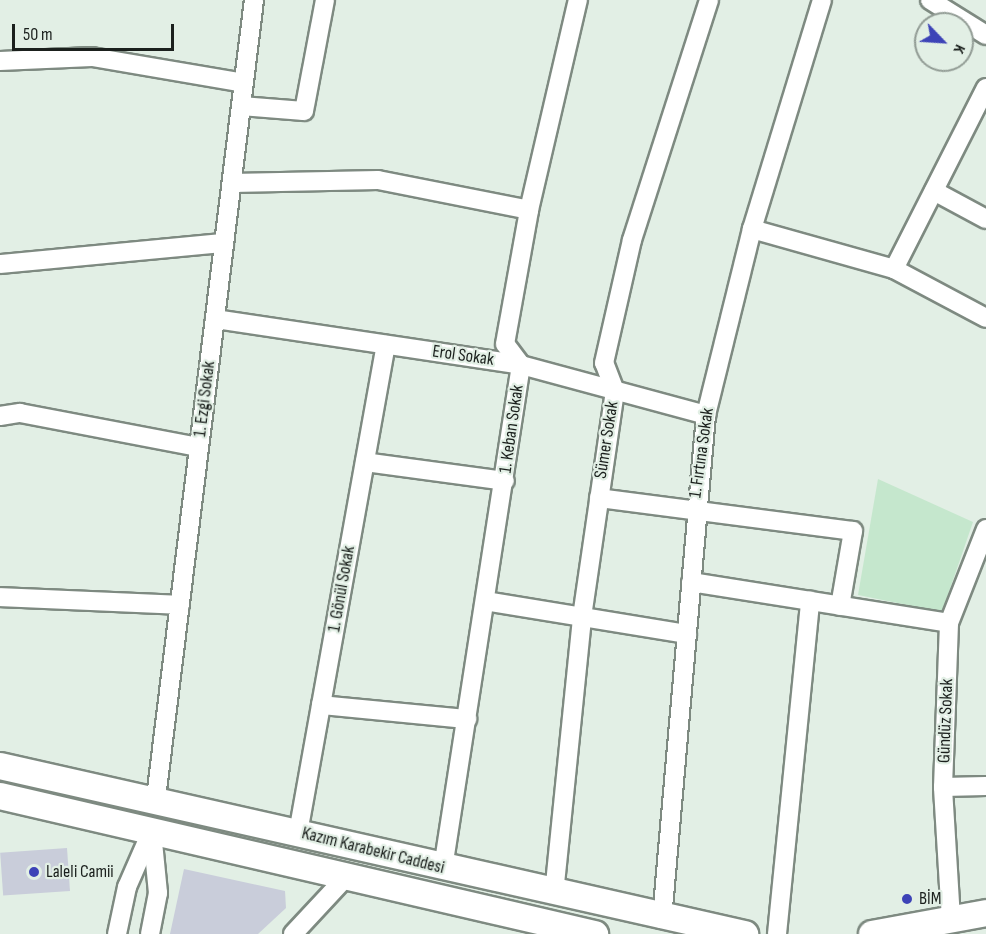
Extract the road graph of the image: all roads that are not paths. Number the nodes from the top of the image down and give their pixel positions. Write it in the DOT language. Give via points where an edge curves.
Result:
graph roads {
  1 [pos="254,0"];
  2 [pos="325,0"];
  3 [pos="709,0"];
  4 [pos="822,0"];
  5 [pos="930,0"];
  6 [pos="572,1"];
  7 [pos="986,35"];
  8 [pos="0,61"];
  9 [pos="244,83"];
  10 [pos="986,88"];
  11 [pos="241,106"];
  12 [pos="232,183"];
  13 [pos="934,191"];
  14 [pos="529,210"];
  15 [pos="986,219"];
  16 [pos="752,229"];
  17 [pos="224,243"];
  18 [pos="0,264"];
  19 [pos="894,269"];
  20 [pos="986,318"];
  21 [pos="215,319"];
  22 [pos="386,345"];
  23 [pos="521,365"];
  24 [pos="615,391"];
  25 [pos="706,415"];
  26 [pos="0,416"];
  27 [pos="199,447"];
  28 [pos="365,462"];
  29 [pos="506,481"];
  30 [pos="599,498"];
  31 [pos="695,511"];
  32 [pos="986,529"];
  33 [pos="691,582"];
  34 [pos="0,597"];
  35 [pos="485,601"];
  36 [pos="810,602"];
  37 [pos="180,605"];
  38 [pos="840,606"];
  39 [pos="582,617"];
  40 [pos="949,623"];
  41 [pos="687,634"];
  42 [pos="321,705"];
  43 [pos="467,718"];
  44 [pos="0,766"];
  45 [pos="986,786"];
  46 [pos="943,787"];
  47 [pos="0,796"];
  48 [pos="156,798"];
  49 [pos="152,830"];
  50 [pos="298,833"];
  51 [pos="352,846"];
  52 [pos="443,868"];
  53 [pos="346,876"];
  54 [pos="554,894"];
  55 [pos="986,913"];
  56 [pos="662,919"];
  57 [pos="951,919"];
  58 [pos="533,928"];
  59 [pos="117,934"];
  60 [pos="150,934"];
  61 [pos="294,934"];
  62 [pos="596,934"];
  63 [pos="745,934"];
  64 [pos="777,934"];
  65 [pos="873,934"];
  1 -- 9 [label="street, 1. Ezgi Sokak"];
  2 -- 11 [label="street" via="304,111"];
  3 -- 24 [label="street, Sümer Sokak" via="632,240 604,363"];
  4 -- 16 [label="street, 1. Fırtına Sokak"];
  5 -- 7 [label="street"];
  6 -- 14 [label="street, 1. Keban Sokak"];
  8 -- 9 [label="street" via="92,57"];
  9 -- 11 [label="street, 1. Ezgi Sokak"];
  10 -- 13 [label="street"];
  11 -- 12 [label="street, 1. Ezgi Sokak"];
  12 -- 14 [label="street" via="378,180"];
  12 -- 17 [label="street, 1. Ezgi Sokak"];
  13 -- 15 [label="street"];
  13 -- 19 [label="street"];
  14 -- 23 [label="street, 1. Keban Sokak" via="505,344"];
  16 -- 19 [label="street"];
  16 -- 25 [label="street, 1. Fırtına Sokak"];
  17 -- 18 [label="street"];
  17 -- 21 [label="street, 1. Ezgi Sokak"];
  19 -- 20 [label="street"];
  21 -- 22 [label="street, Erol Sokak"];
  21 -- 27 [label="street, 1. Ezgi Sokak"];
  22 -- 23 [label="street, Erol Sokak"];
  22 -- 28 [label="street, 1. Gönül Sokak"];
  23 -- 24 [label="street, Erol Sokak"];
  23 -- 29 [label="street, 1. Keban Sokak"];
  24 -- 25 [label="street, Erol Sokak"];
  24 -- 30 [label="street, Sümer Sokak"];
  25 -- 31 [label="street, 1. Fırtına Sokak"];
  26 -- 27 [label="street" via="20,413"];
  27 -- 37 [label="street, 1. Ezgi Sokak"];
  28 -- 29 [label="street"];
  28 -- 42 [label="street, 1. Gönül Sokak"];
  29 -- 35 [label="street, 1. Keban Sokak"];
  30 -- 31 [label="street"];
  30 -- 39 [label="street, Sümer Sokak"];
  31 -- 33 [label="street, 1. Fırtına Sokak"];
  31 -- 38 [label="street" via="853,531"];
  32 -- 40 [label="street, Gündüz Sokak"];
  33 -- 36 [label="street"];
  33 -- 41 [label="street, 1. Fırtına Sokak"];
  34 -- 37 [label="street"];
  35 -- 39 [label="street"];
  35 -- 43 [label="street, 1. Keban Sokak"];
  36 -- 38 [label="street"];
  36 -- 64 [label="street"];
  37 -- 48 [label="street, 1. Ezgi Sokak"];
  38 -- 40 [label="street"];
  39 -- 41 [label="street"];
  39 -- 54 [label="street, Sümer Sokak"];
  40 -- 46 [label="street, Gündüz Sokak"];
  41 -- 56 [label="street, 1. Fırtına Sokak"];
  42 -- 43 [label="street"];
  42 -- 50 [label="street, 1. Gönül Sokak"];
  43 -- 52 [label="street, 1. Keban Sokak"];
  44 -- 48 [label="street, Kazım Karabekir Caddesi"];
  45 -- 46 [label="street"];
  46 -- 57 [label="street, Gündüz Sokak"];
  47 -- 49 [label="street, Kazım Karabekir Caddesi"];
  48 -- 49 [label="street"];
  48 -- 50 [label="street, Kazım Karabekir Caddesi"];
  49 -- 53 [label="street, Kazım Karabekir Caddesi"];
  49 -- 59 [label="street" via="127,887"];
  49 -- 60 [label="street" via="158,893"];
  50 -- 51 [label="street, Kazım Karabekir Caddesi"];
  51 -- 52 [label="street, Kazım Karabekir Caddesi"];
  51 -- 53 [label="street"];
  52 -- 54 [label="street, Kazım Karabekir Caddesi"];
  53 -- 58 [label="street, Kazım Karabekir Caddesi"];
  53 -- 61 [label="street"];
  54 -- 56 [label="street, Kazım Karabekir Caddesi"];
  55 -- 57 [label="street"];
  56 -- 63 [label="street, Kazım Karabekir Caddesi"];
  57 -- 65 [label="street"];
  58 -- 62 [label="street, Kazım Karabekir Caddesi"];
}
